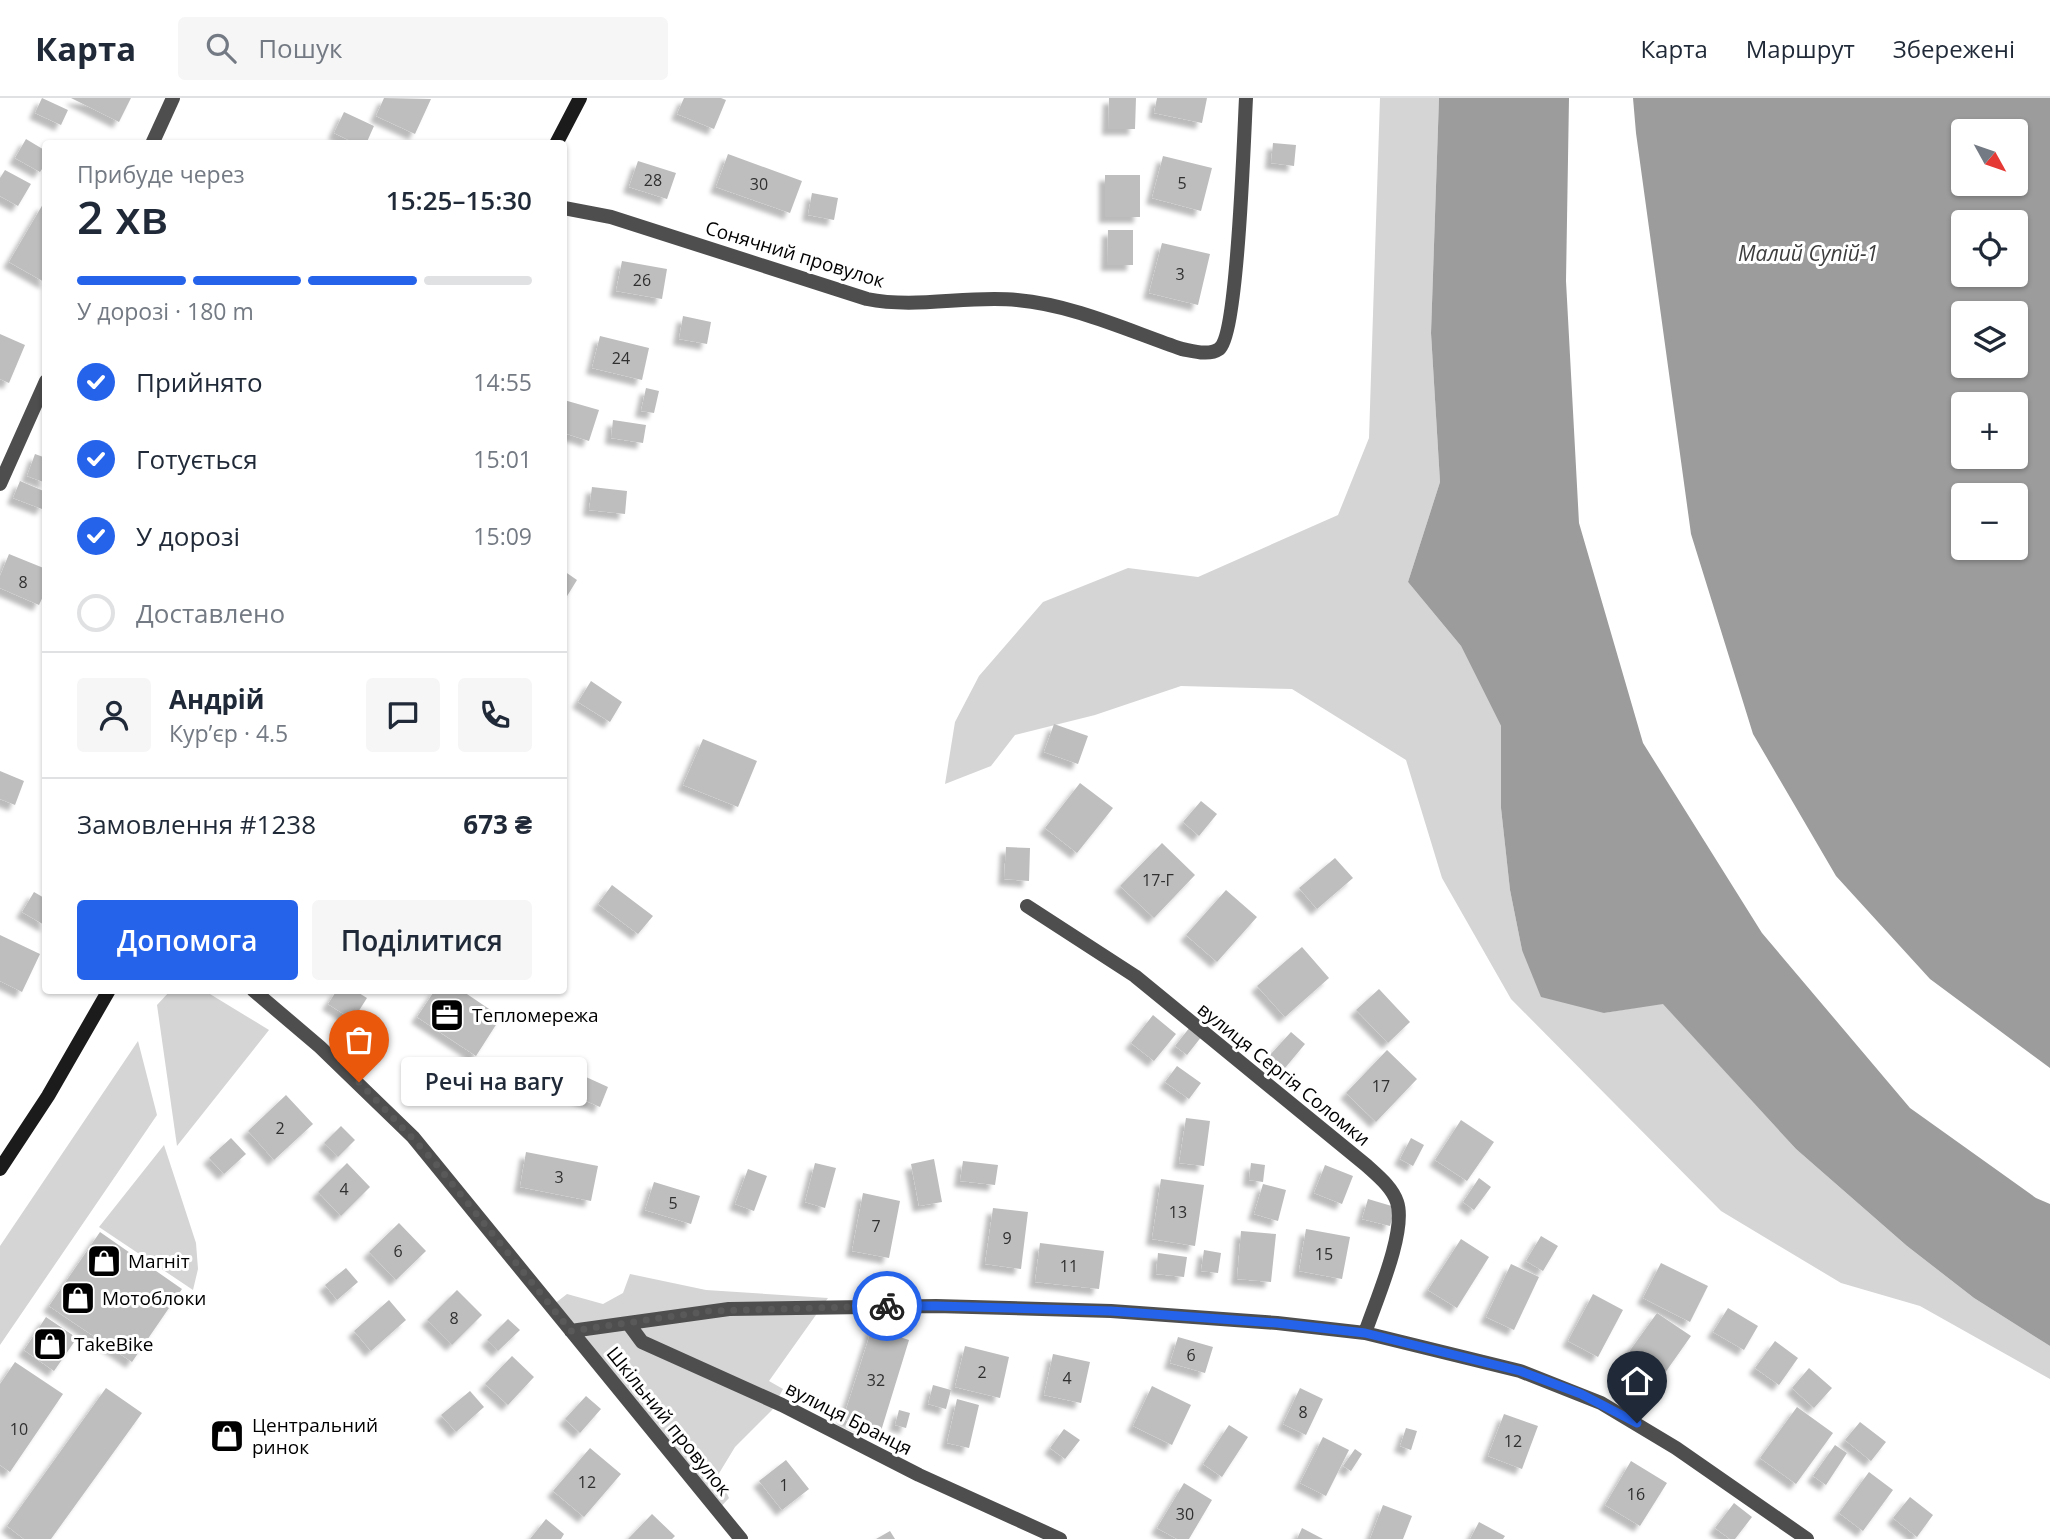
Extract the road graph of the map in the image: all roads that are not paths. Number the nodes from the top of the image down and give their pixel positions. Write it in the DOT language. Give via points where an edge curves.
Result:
graph roads {
  1 [pos="173,98"];
  2 [pos="580,98"];
  3 [pos="1246,98"];
  4 [pos="154,140"];
  5 [pos="558,140"];
  6 [pos="567,209"];
  7 [pos="42,390"];
  8 [pos="0,484"];
  9 [pos="1027,906"];
  10 [pos="108,994"];
  11 [pos="258,994"];
  12 [pos="0,1169"];
  13 [pos="628,1323"];
  14 [pos="571,1331"];
  15 [pos="1365,1333"];
  16 [pos="741,1539"];
  17 [pos="1060,1539"];
  18 [pos="1807,1539"];
  1 -- 4 [label="street"];
  2 -- 5 [label="main road"];
  3 -- 6 [label="street, Сонячний провулок" via="1229,326 1221,347 1207,353 1041,303 1002,299 902,304 867,299 611,217"];
  7 -- 8 [label="street"];
  9 -- 15 [label="street, вулиця Сергія Соломки" via="1135,976 1389,1188 1398,1204 1395,1240"];
  10 -- 12 [label="main road"];
  11 -- 14 [label="street, Шкільний провулок" via="412,1137"];
  13 -- 14 [label="street"];
  13 -- 15 [label="street" via="729,1309 936,1306 1111,1311"];
  13 -- 17 [label="street, вулиця Бранця" via="642,1342"];
  14 -- 16 [label="street, Шкільний провулок"];
  15 -- 18 [label="street" via="1520,1371 1601,1404 1676,1448"];
}
